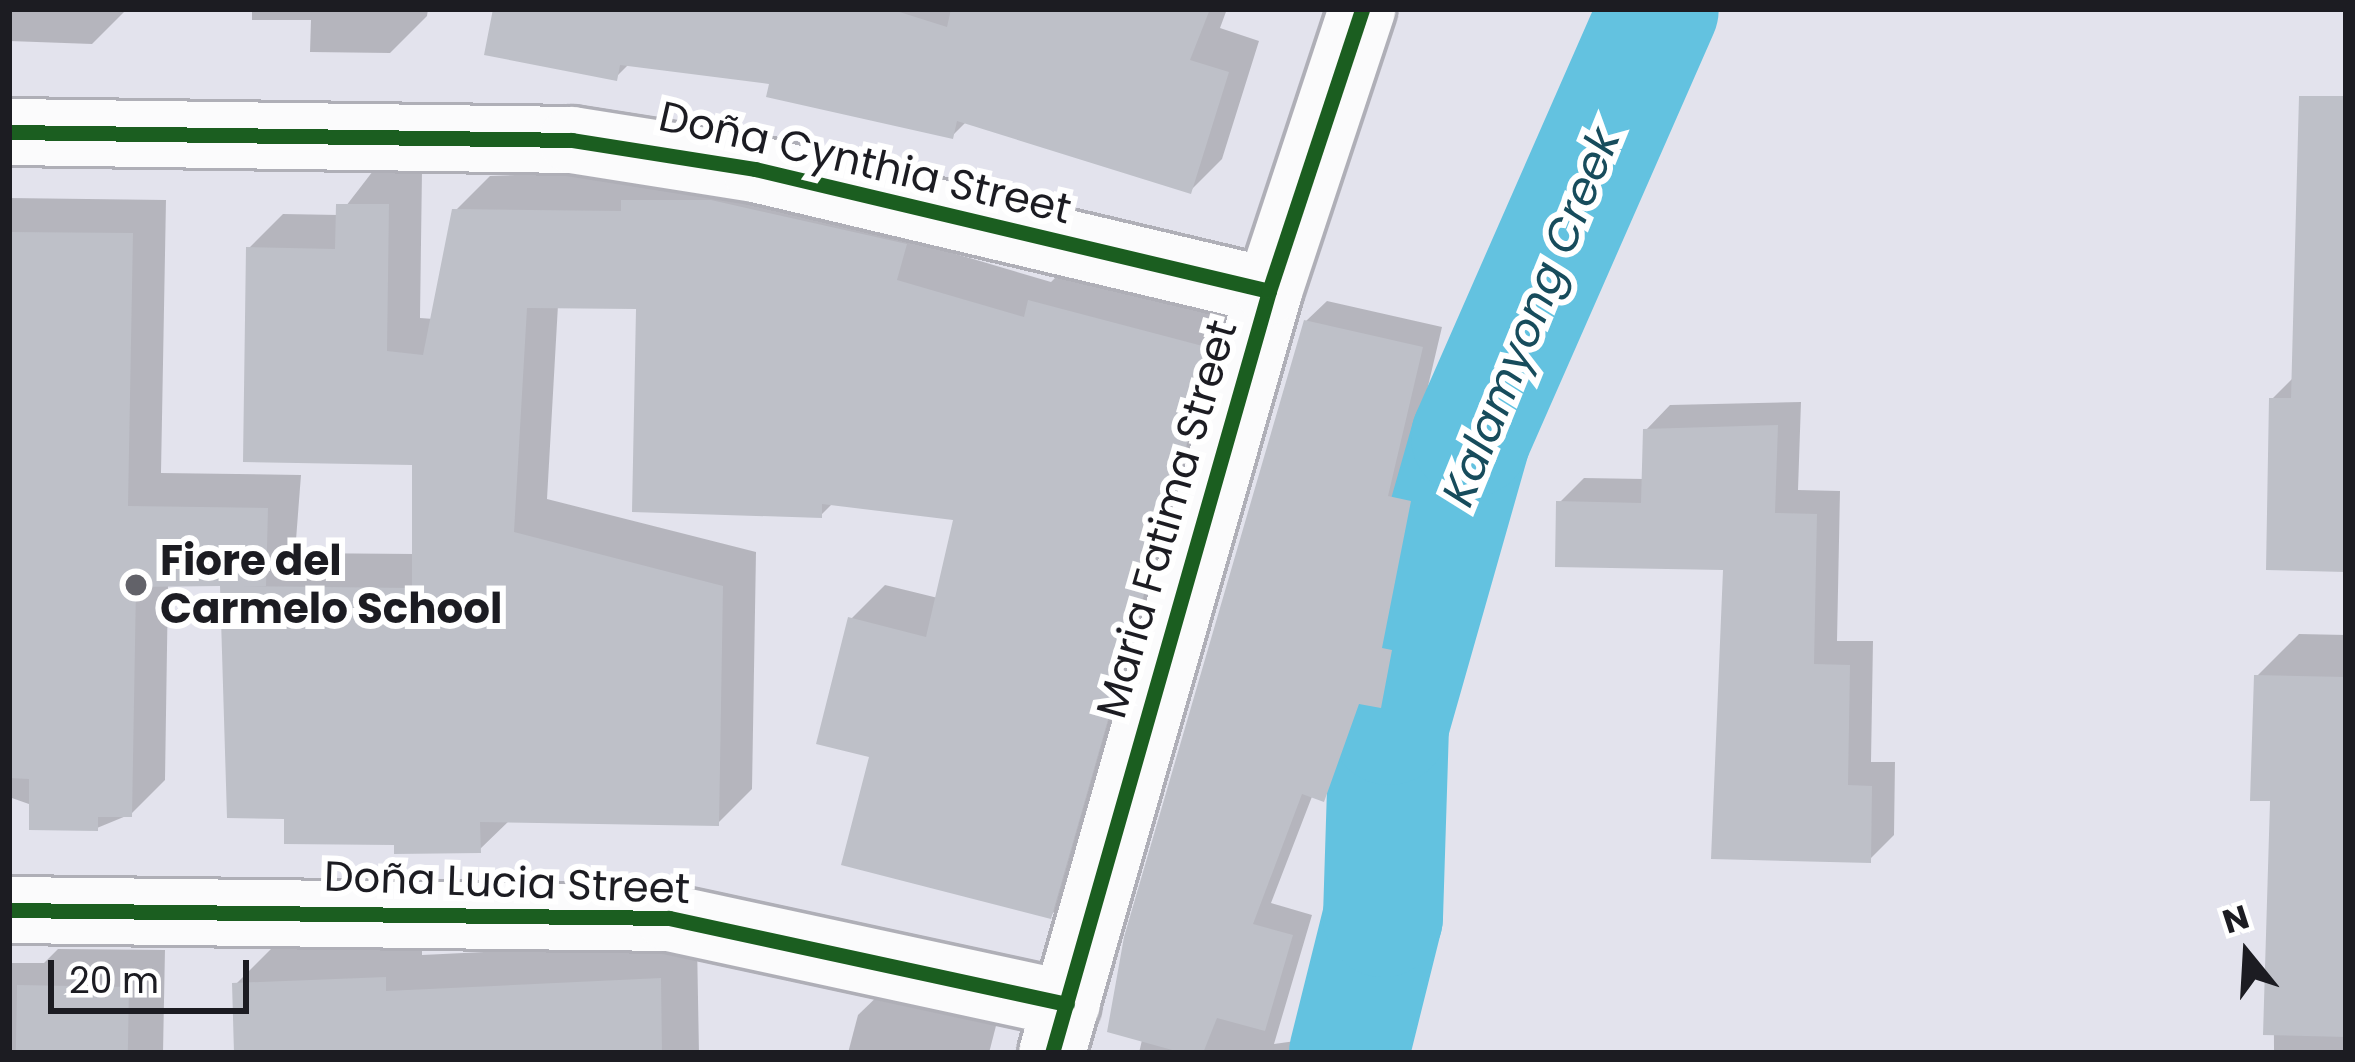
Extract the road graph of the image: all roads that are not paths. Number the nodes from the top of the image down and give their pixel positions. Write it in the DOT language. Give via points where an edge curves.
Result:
graph roads {
  1 [pos="1362,9"];
  2 [pos="9,132"];
  3 [pos="1269,291"];
  4 [pos="9,910"];
  5 [pos="1060,1029"];
  1 -- 3 [label="street, Maria Fatima Street"];
  2 -- 3 [label="street, Doña Cynthia Street" via="590,142 755,169"];
  3 -- 5 [label="street, Maria Fatima Street"];
  4 -- 5 [label="street, Doña Lucia Street" via="669,918"];
}
